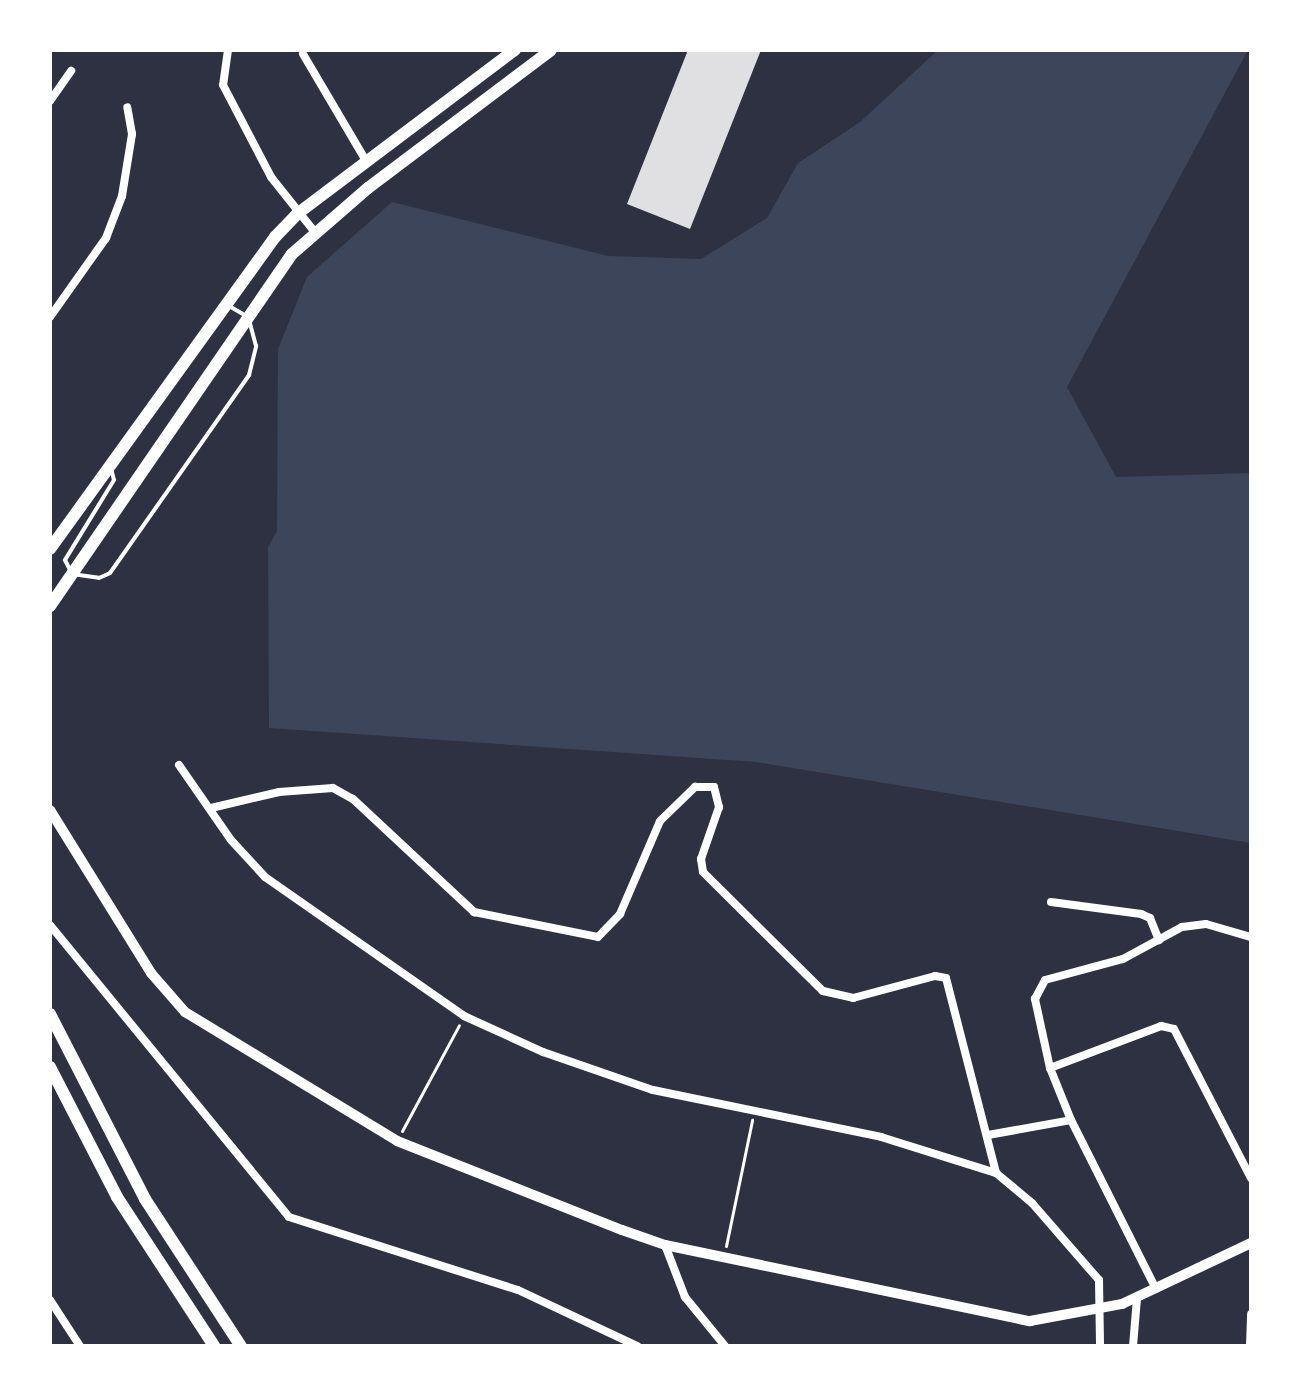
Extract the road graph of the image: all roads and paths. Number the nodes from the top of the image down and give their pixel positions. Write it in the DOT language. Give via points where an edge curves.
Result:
graph roads {
  1 [pos="228,50"];
  2 [pos="515,50"];
  3 [pos="551,50"];
  4 [pos="303,54"];
  5 [pos="71,71"];
  6 [pos="50,101"];
  7 [pos="127,107"];
  8 [pos="366,161"];
  9 [pos="297,214"];
  10 [pos="314,231"];
  11 [pos="225,304"];
  12 [pos="50,317"];
  13 [pos="248,317"];
  14 [pos="110,466"];
  15 [pos="50,549"];
  16 [pos="72,574"];
  17 [pos="50,606"];
  18 [pos="179,765"];
  19 [pos="211,808"];
  20 [pos="50,810"];
  21 [pos="1051,902"];
  22 [pos="50,925"];
  23 [pos="1251,937"];
  24 [pos="1159,940"];
  25 [pos="50,1014"];
  26 [pos="464,1016"];
  27 [pos="50,1067"];
  28 [pos="1050,1068"];
  29 [pos="754,1112"];
  30 [pos="1071,1120"];
  31 [pos="988,1135"];
  32 [pos="397,1141"];
  33 [pos="996,1173"];
  34 [pos="1251,1178"];
  35 [pos="1251,1243"];
  36 [pos="665,1245"];
  37 [pos="723,1258"];
  38 [pos="1156,1289"];
  39 [pos="1137,1298"];
  40 [pos="50,1300"];
  41 [pos="1103,1310"];
  42 [pos="1251,1314"];
  43 [pos="80,1346"];
  44 [pos="214,1346"];
  45 [pos="241,1346"];
  46 [pos="637,1346"];
  47 [pos="725,1346"];
  48 [pos="1100,1346"];
  49 [pos="1133,1346"];
  50 [pos="1250,1346"];
  1 -- 9 [label="street" via="223,85 271,177"];
  2 -- 8 [label="main road"];
  3 -- 10 [label="main road"];
  4 -- 8 [label="street"];
  5 -- 6 [label="street"];
  7 -- 12 [label="street" via="132,134 122,196 106,238"];
  8 -- 9 [label="main road"];
  9 -- 10 [label="street"];
  9 -- 11 [label="main road"];
  10 -- 13 [label="main road"];
  11 -- 13 [label="lane"];
  11 -- 14 [label="main road"];
  13 -- 16 [label="main road"];
  13 -- 16 [label="lane" via="256,346 249,375 110,573 99,578"];
  14 -- 15 [label="main road"];
  14 -- 16 [label="lane" via="114,480 64,562"];
  16 -- 17 [label="main road"];
  18 -- 19 [label="street"];
  19 -- 26 [label="street" via="265,877"];
  19 -- 31 [label="street" via="279,792 333,788 353,799 474,912 598,937 620,914 660,821 695,787 714,787 719,807 701,859 703,872 823,991 853,998 935,976 946,978"];
  20 -- 32 [label="street" via="151,973 185,1012"];
  21 -- 24 [label="street" via="1141,914 1150,918"];
  22 -- 46 [label="street" via="289,1217 518,1290"];
  23 -- 24 [label="street" via="1194,924"];
  24 -- 28 [label="street" via="1123,959 1057,974 1039,986 1036,1023"];
  25 -- 45 [label="main road" via="145,1199"];
  26 -- 29 [label="street" via="543,1052 653,1090"];
  26 -- 32 [label="path"];
  27 -- 44 [label="main road" via="117,1197"];
  28 -- 30 [label="street"];
  28 -- 34 [label="street" via="1161,1026 1174,1029"];
  29 -- 33 [label="street" via="915,1146"];
  29 -- 37 [label="path"];
  30 -- 31 [label="street"];
  30 -- 38 [label="street"];
  31 -- 33 [label="street"];
  32 -- 36 [label="street"];
  33 -- 41 [label="street" via="1032,1203 1099,1280"];
  35 -- 38 [label="street"];
  36 -- 37 [label="street"];
  36 -- 47 [label="street" via="685,1297"];
  37 -- 41 [label="street" via="1010,1320"];
  38 -- 39 [label="street"];
  39 -- 41 [label="street"];
  39 -- 49 [label="street"];
  40 -- 43 [label="street"];
  41 -- 48 [label="street"];
  42 -- 50 [label="street"];
}
